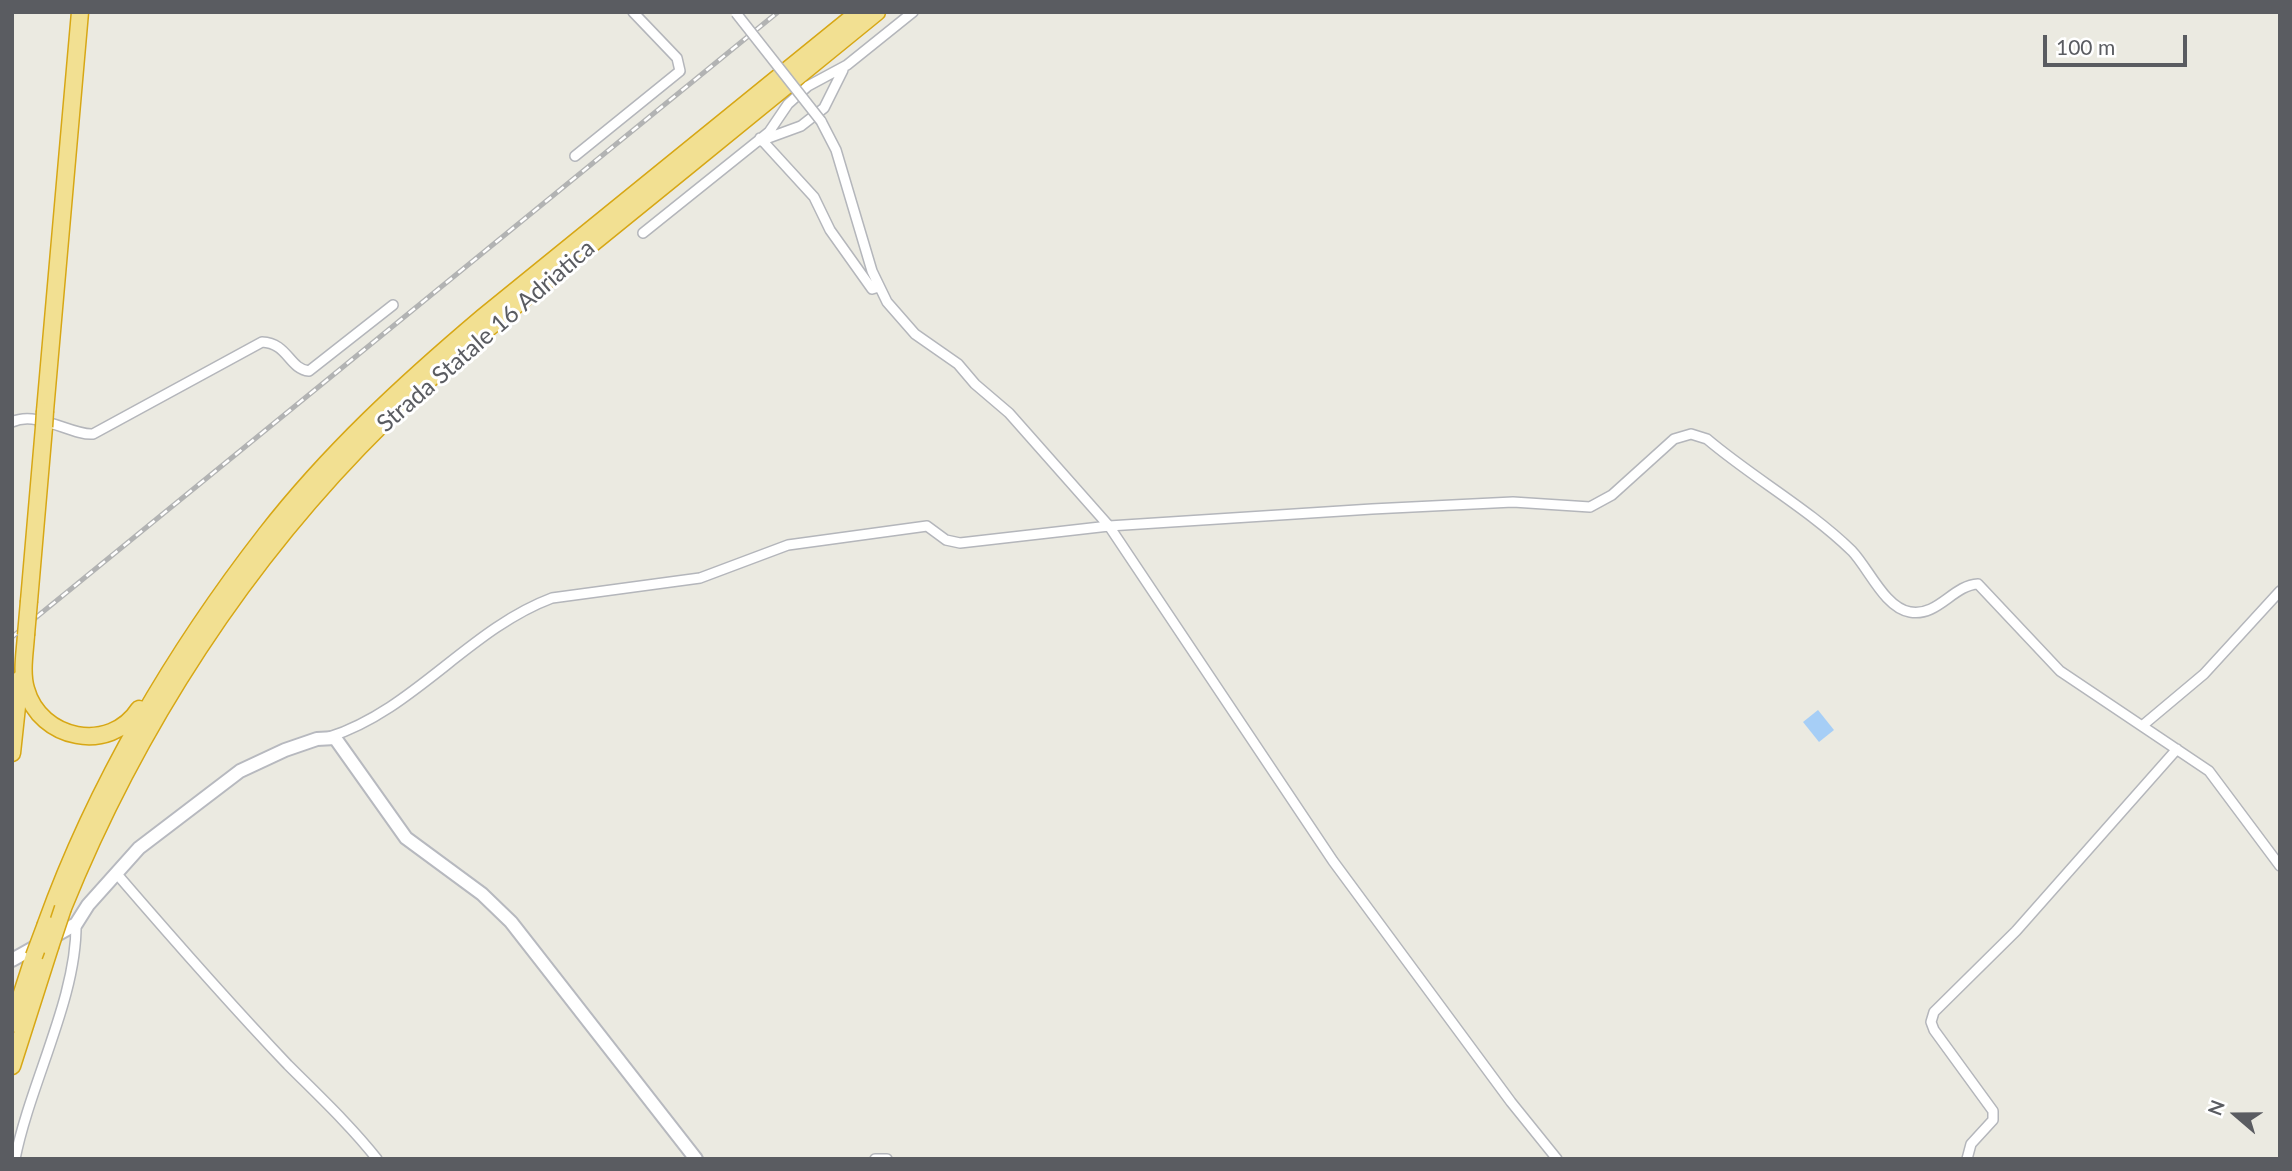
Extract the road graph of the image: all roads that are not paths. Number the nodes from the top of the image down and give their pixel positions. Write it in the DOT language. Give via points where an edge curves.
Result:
graph roads {
  1 [pos="80,12"];
  2 [pos="633,12"];
  3 [pos="859,12"];
  4 [pos="877,12"];
  5 [pos="913,12"];
  6 [pos="735,13"];
  7 [pos="847,65"];
  8 [pos="761,139"];
  9 [pos="575,156"];
  10 [pos="643,233"];
  11 [pos="879,287"];
  12 [pos="393,304"];
  13 [pos="12,422"];
  14 [pos="1109,526"];
  15 [pos="237,574"];
  16 [pos="2280,591"];
  17 [pos="26,635"];
  18 [pos="2141,726"];
  19 [pos="327,737"];
  20 [pos="2177,749"];
  21 [pos="12,753"];
  22 [pos="2280,866"];
  23 [pos="116,873"];
  24 [pos="76,924"];
  25 [pos="12,960"];
  26 [pos="12,1024"];
  27 [pos="12,1066"];
  28 [pos="15,1159"];
  29 [pos="377,1159"];
  30 [pos="696,1159"];
  31 [pos="876,1159"];
  32 [pos="887,1159"];
  33 [pos="1557,1159"];
  34 [pos="1967,1159"];
  1 -- 17 [label="highway, bridge"];
  2 -- 9 [label="street" via="677,58 680,71"];
  3 -- 15 [label="highway, Strada Statale 16 Adriatica" via="428,363 337,453"];
  4 -- 27 [label="highway, Strada Statale 16 Adriatica, bridge" via="488,328 383,423 253,572 178,682 127,771 63,908"];
  5 -- 7 [label="street"];
  6 -- 11 [label="street, bridge" via="821,121 846,176"];
  7 -- 8 [label="street" via="788,103"];
  7 -- 8 [label="street" via="824,108 801,126"];
  8 -- 10 [label="street"];
  8 -- 11 [label="street" via="814,197 861,278 872,289"];
  11 -- 14 [label="street" via="900,319 958,364 1009,413"];
  12 -- 13 [label="street" via="316,369 301,369 273,343 262,342 93,434 62,424 26,419"];
  14 -- 18 [label="street" via="1491,502 1590,507 1612,495 1664,445 1691,433 1707,439 1838,539 1895,605 1918,612 1978,584 2060,671"];
  14 -- 19 [label="street" via="960,543 920,526 788,545 700,578 552,598 496,626 366,724"];
  14 -- 33 [label="street" via="1333,861"];
  15 -- 17 [label="highway" via="200,613 130,724 110,734 66,733 45,722 26,688"];
  15 -- 26 [label="highway, Strada Statale 16 Adriatica, bridge" via="175,665 90,819 46,924"];
  16 -- 18 [label="street" via="2204,674"];
  17 -- 21 [label="highway"];
  18 -- 20 [label="street"];
  19 -- 23 [label="street" via="240,771 147,842"];
  19 -- 30 [label="street" via="341,743 406,838 472,886 511,922"];
  20 -- 22 [label="street" via="2209,771"];
  20 -- 34 [label="street" via="2034,912 1934,1012 1934,1030 1993,1111 1993,1120 1971,1144"];
  23 -- 24 [label="street"];
  23 -- 29 [label="street"];
  24 -- 25 [label="street"];
  24 -- 28 [label="street" via="63,1002 30,1095"];
  31 -- 32 [label="street"];
}
